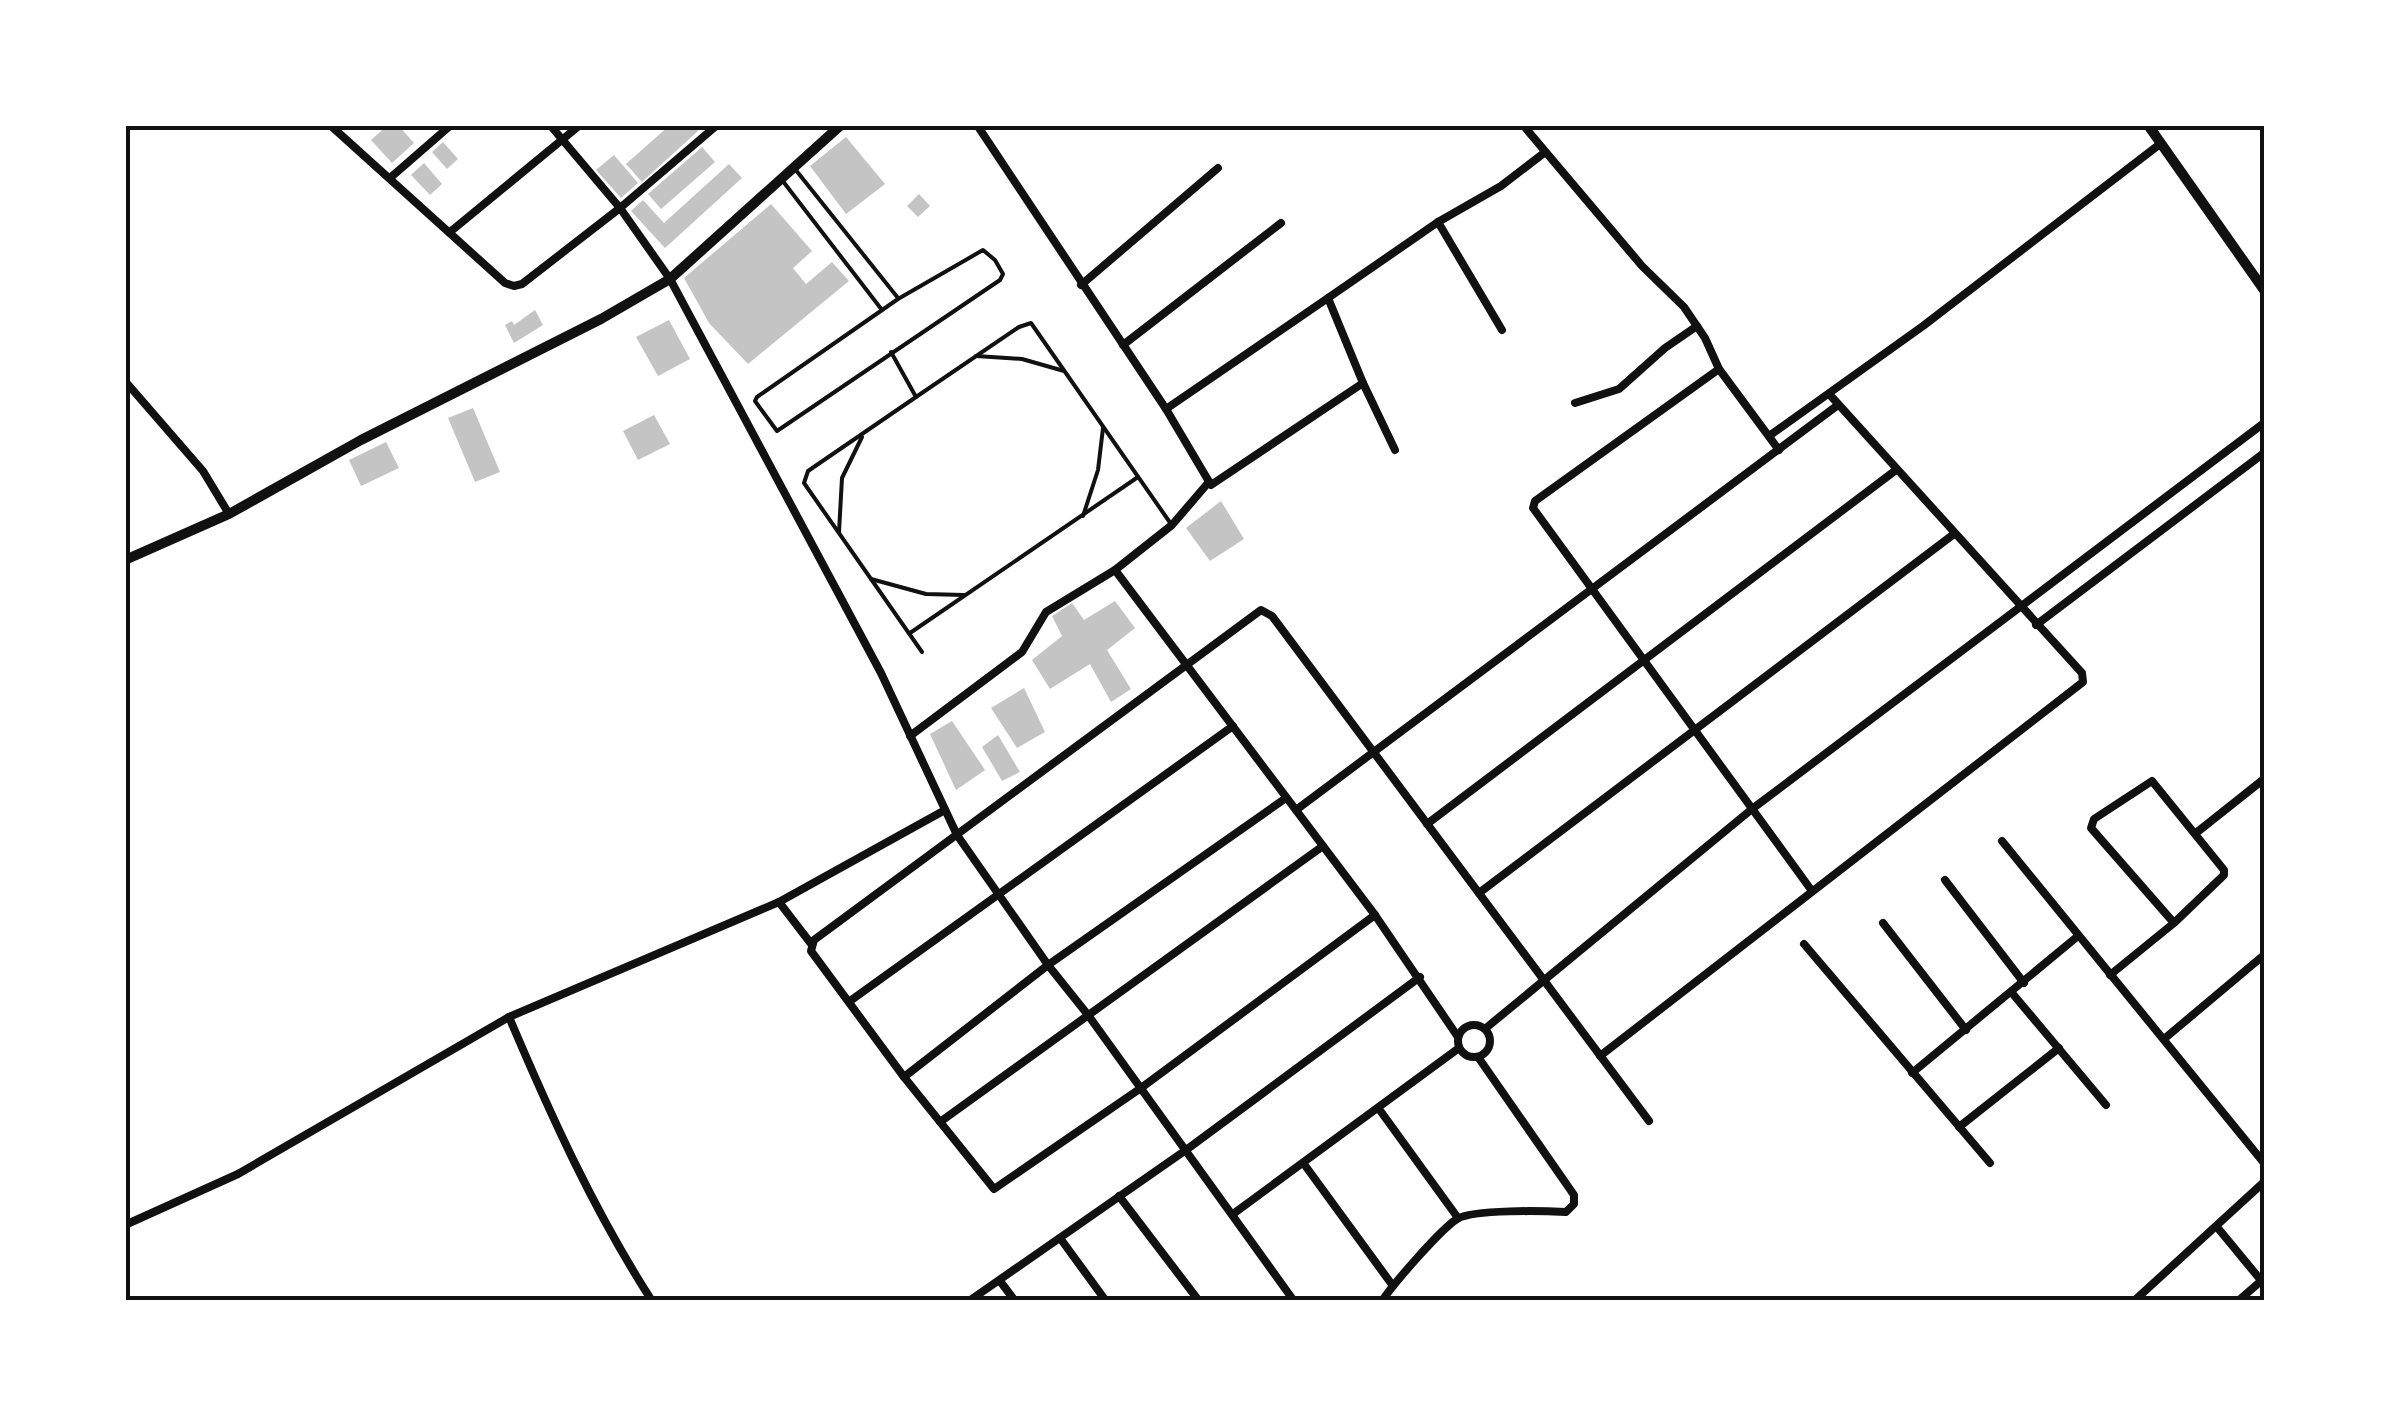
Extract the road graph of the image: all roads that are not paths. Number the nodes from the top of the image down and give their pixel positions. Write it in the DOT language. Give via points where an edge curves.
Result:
graph roads {
  1 [pos="330,125"];
  2 [pos="451,125"];
  3 [pos="550,125"];
  4 [pos="580,125"];
  5 [pos="841,125"];
  6 [pos="977,125"];
  7 [pos="1522,125"];
  8 [pos="2148,125"];
  9 [pos="716,126"];
  10 [pos="562,140"];
  11 [pos="2160,144"];
  12 [pos="1544,154"];
  13 [pos="1218,168"];
  14 [pos="795,169"];
  15 [pos="390,178"];
  16 [pos="782,180"];
  17 [pos="620,208"];
  18 [pos="1438,222"];
  19 [pos="1281,223"];
  20 [pos="450,232"];
  21 [pos="670,279"];
  22 [pos="1081,285"];
  23 [pos="2264,290"];
  24 [pos="1328,298"];
  25 [pos="898,300"];
  26 [pos="882,310"];
  27 [pos="1697,326"];
  28 [pos="1502,330"];
  29 [pos="1123,345"];
  30 [pos="891,352"];
  31 [pos="976,356"];
  32 [pos="1719,368"];
  33 [pos="1064,370"];
  34 [pos="125,381"];
  35 [pos="1362,383"];
  36 [pos="1830,396"];
  37 [pos="916,397"];
  38 [pos="1575,403"];
  39 [pos="1838,405"];
  40 [pos="1166,409"];
  41 [pos="2264,423"];
  42 [pos="1104,428"];
  43 [pos="864,433"];
  44 [pos="1769,436"];
  45 [pos="1395,450"];
  46 [pos="1779,450"];
  47 [pos="2264,454"];
  48 [pos="1896,470"];
  49 [pos="1138,478"];
  50 [pos="1208,483"];
  51 [pos="229,514"];
  52 [pos="1083,516"];
  53 [pos="1172,525"];
  54 [pos="839,532"];
  55 [pos="1954,534"];
  56 [pos="125,560"];
  57 [pos="1115,570"];
  58 [pos="871,579"];
  59 [pos="1591,590"];
  60 [pos="966,595"];
  61 [pos="2020,607"];
  62 [pos="2036,624"];
  63 [pos="910,634"];
  64 [pos="922,652"];
  65 [pos="1643,661"];
  66 [pos="1187,665"];
  67 [pos="1233,726"];
  68 [pos="1694,730"];
  69 [pos="910,736"];
  70 [pos="1374,752"];
  71 [pos="2262,784"];
  72 [pos="1286,798"];
  73 [pos="1752,809"];
  74 [pos="945,810"];
  75 [pos="1296,810"];
  76 [pos="1427,824"];
  77 [pos="2196,833"];
  78 [pos="957,835"];
  79 [pos="2002,841"];
  80 [pos="1323,846"];
  81 [pos="1945,880"];
  82 [pos="1812,891"];
  83 [pos="1479,893"];
  84 [pos="1000,894"];
  85 [pos="779,902"];
  86 [pos="1374,915"];
  87 [pos="1884,923"];
  88 [pos="2174,923"];
  89 [pos="2078,936"];
  90 [pos="812,944"];
  91 [pos="1804,944"];
  92 [pos="2264,955"];
  93 [pos="1048,966"];
  94 [pos="2110,975"];
  95 [pos="1420,978"];
  96 [pos="1543,981"];
  97 [pos="2024,983"];
  98 [pos="2012,993"];
  99 [pos="850,1001"];
  100 [pos="1088,1015"];
  101 [pos="509,1017"];
  102 [pos="1486,1028"];
  103 [pos="1966,1030"];
  104 [pos="1458,1037"];
  105 [pos="2164,1039"];
  106 [pos="1459,1048"];
  107 [pos="2059,1048"];
  108 [pos="1600,1056"];
  109 [pos="1478,1057"];
  110 [pos="1912,1073"];
  111 [pos="904,1076"];
  112 [pos="1141,1088"];
  113 [pos="2106,1105"];
  114 [pos="1380,1109"];
  115 [pos="940,1122"];
  116 [pos="1649,1122"];
  117 [pos="1960,1127"];
  118 [pos="1186,1150"];
  119 [pos="2264,1162"];
  120 [pos="1990,1163"];
  121 [pos="1304,1164"];
  122 [pos="2264,1182"];
  123 [pos="1119,1196"];
  124 [pos="1233,1214"];
  125 [pos="1458,1218"];
  126 [pos="125,1224"];
  127 [pos="2217,1227"];
  128 [pos="1060,1238"];
  129 [pos="1000,1281"];
  130 [pos="2262,1282"];
  131 [pos="1392,1286"];
  132 [pos="652,1301"];
  133 [pos="969,1301"];
  134 [pos="1015,1301"];
  135 [pos="1106,1301"];
  136 [pos="1200,1301"];
  137 [pos="1294,1301"];
  138 [pos="1382,1301"];
  139 [pos="2134,1301"];
  140 [pos="2238,1301"];
  1 -- 15 [label="street"];
  2 -- 15 [label="street"];
  3 -- 10 [label="street"];
  4 -- 10 [label="street"];
  5 -- 14 [label="street"];
  6 -- 22 [label="street"];
  7 -- 12 [label="street"];
  8 -- 11 [label="street"];
  9 -- 17 [label="street"];
  10 -- 17 [label="street"];
  10 -- 20 [label="street"];
  11 -- 23 [label="street"];
  11 -- 36 [label="street"];
  12 -- 18 [label="street"];
  12 -- 27 [label="street"];
  13 -- 22 [label="street"];
  14 -- 16 [label="street"];
  14 -- 25 [label="lane"];
  15 -- 20 [label="street"];
  16 -- 21 [label="street"];
  16 -- 26 [label="lane"];
  17 -- 20 [label="street" via="514,286"];
  17 -- 21 [label="street"];
  18 -- 24 [label="street"];
  18 -- 28 [label="street"];
  19 -- 29 [label="street"];
  21 -- 51 [label="street"];
  21 -- 69 [label="street"];
  22 -- 29 [label="street"];
  24 -- 35 [label="street"];
  24 -- 40 [label="street"];
  25 -- 26 [label="lane"];
  25 -- 30 [label="lane" via="984,250 1002,274"];
  26 -- 30 [label="lane" via="756,401 779,432"];
  27 -- 32 [label="street"];
  27 -- 38 [label="street" via="1619,389"];
  29 -- 40 [label="street"];
  30 -- 37 [label="lane"];
  31 -- 33 [label="lane"];
  31 -- 33 [label="lane" via="1031,322"];
  31 -- 37 [label="lane"];
  32 -- 44 [label="street"];
  32 -- 59 [label="street" via="1535,501 1535,516"];
  33 -- 42 [label="lane"];
  34 -- 51 [label="street" via="203,470"];
  35 -- 45 [label="street"];
  35 -- 50 [label="street"];
  36 -- 39 [label="street"];
  36 -- 44 [label="street"];
  37 -- 43 [label="lane"];
  39 -- 46 [label="street"];
  39 -- 48 [label="street"];
  40 -- 50 [label="street"];
  41 -- 61 [label="street"];
  42 -- 49 [label="lane"];
  42 -- 52 [label="lane"];
  43 -- 54 [label="lane" via="842,478"];
  43 -- 54 [label="lane" via="805,474 804,483"];
  44 -- 46 [label="street"];
  46 -- 59 [label="street"];
  47 -- 62 [label="street"];
  48 -- 55 [label="street"];
  48 -- 65 [label="street"];
  49 -- 52 [label="lane"];
  49 -- 53 [label="lane"];
  50 -- 53 [label="street"];
  51 -- 56 [label="street"];
  52 -- 60 [label="lane"];
  53 -- 57 [label="street"];
  54 -- 58 [label="lane"];
  55 -- 61 [label="street"];
  55 -- 68 [label="street"];
  57 -- 66 [label="street"];
  57 -- 69 [label="street" via="1046,612 1022,652"];
  58 -- 60 [label="lane" via="926,594"];
  58 -- 63 [label="lane"];
  59 -- 65 [label="street"];
  59 -- 70 [label="street"];
  60 -- 63 [label="lane"];
  61 -- 62 [label="street"];
  61 -- 73 [label="street"];
  62 -- 82 [label="street" via="2083,682"];
  63 -- 64 [label="lane"];
  65 -- 68 [label="street"];
  65 -- 76 [label="street"];
  66 -- 67 [label="street"];
  66 -- 70 [label="street" via="1267,612"];
  66 -- 78 [label="street"];
  67 -- 72 [label="street"];
  67 -- 84 [label="street"];
  68 -- 73 [label="street"];
  68 -- 83 [label="street"];
  69 -- 74 [label="street"];
  70 -- 75 [label="street"];
  70 -- 76 [label="street"];
  71 -- 77 [label="street"];
  72 -- 75 [label="street"];
  72 -- 93 [label="street"];
  73 -- 82 [label="street"];
  73 -- 96 [label="street"];
  74 -- 78 [label="street"];
  74 -- 85 [label="street"];
  75 -- 80 [label="street"];
  76 -- 83 [label="street"];
  77 -- 88 [label="street" via="2224,875"];
  77 -- 88 [label="street" via="2152,781 2091,823"];
  78 -- 84 [label="street"];
  78 -- 90 [label="street"];
  79 -- 89 [label="street"];
  80 -- 86 [label="street"];
  80 -- 100 [label="street"];
  81 -- 97 [label="street"];
  82 -- 108 [label="street"];
  83 -- 96 [label="street"];
  84 -- 93 [label="street"];
  84 -- 99 [label="street"];
  85 -- 90 [label="street"];
  85 -- 101 [label="street"];
  86 -- 95 [label="street"];
  86 -- 112 [label="street"];
  87 -- 103 [label="street"];
  88 -- 94 [label="street"];
  89 -- 94 [label="street"];
  89 -- 97 [label="street"];
  90 -- 99 [label="street"];
  91 -- 110 [label="street"];
  92 -- 105 [label="street"];
  93 -- 100 [label="street"];
  93 -- 111 [label="street"];
  94 -- 105 [label="street"];
  95 -- 104 [label="street"];
  95 -- 118 [label="street"];
  96 -- 102 [label="street"];
  96 -- 108 [label="street"];
  97 -- 98 [label="street"];
  98 -- 103 [label="street"];
  98 -- 107 [label="street"];
  99 -- 111 [label="street"];
  100 -- 112 [label="street"];
  100 -- 115 [label="street"];
  101 -- 126 [label="street" via="238,1174"];
  101 -- 132 [label="street" via="570,1159"];
  102 -- 104 [label="street" via="1464,1027"];
  102 -- 109 [label="street" via="1488,1050"];
  103 -- 110 [label="street"];
  104 -- 106 [label="street"];
  105 -- 119 [label="street"];
  106 -- 109 [label="street"];
  106 -- 114 [label="street"];
  107 -- 113 [label="street"];
  107 -- 117 [label="street"];
  108 -- 116 [label="street"];
  109 -- 125 [label="street" via="1574,1204 1566,1212"];
  110 -- 117 [label="street"];
  111 -- 115 [label="street"];
  112 -- 115 [label="street" via="994,1189"];
  112 -- 118 [label="street"];
  114 -- 121 [label="street"];
  114 -- 125 [label="street"];
  117 -- 120 [label="street"];
  118 -- 123 [label="street"];
  118 -- 124 [label="street"];
  121 -- 124 [label="street"];
  121 -- 131 [label="street"];
  122 -- 127 [label="street"];
  123 -- 128 [label="street"];
  123 -- 136 [label="street"];
  124 -- 137 [label="street"];
  125 -- 131 [label="street"];
  127 -- 130 [label="street"];
  127 -- 139 [label="street"];
  128 -- 129 [label="street"];
  128 -- 135 [label="street"];
  129 -- 133 [label="street"];
  129 -- 134 [label="street"];
  130 -- 140 [label="street"];
  131 -- 138 [label="street"];
}
